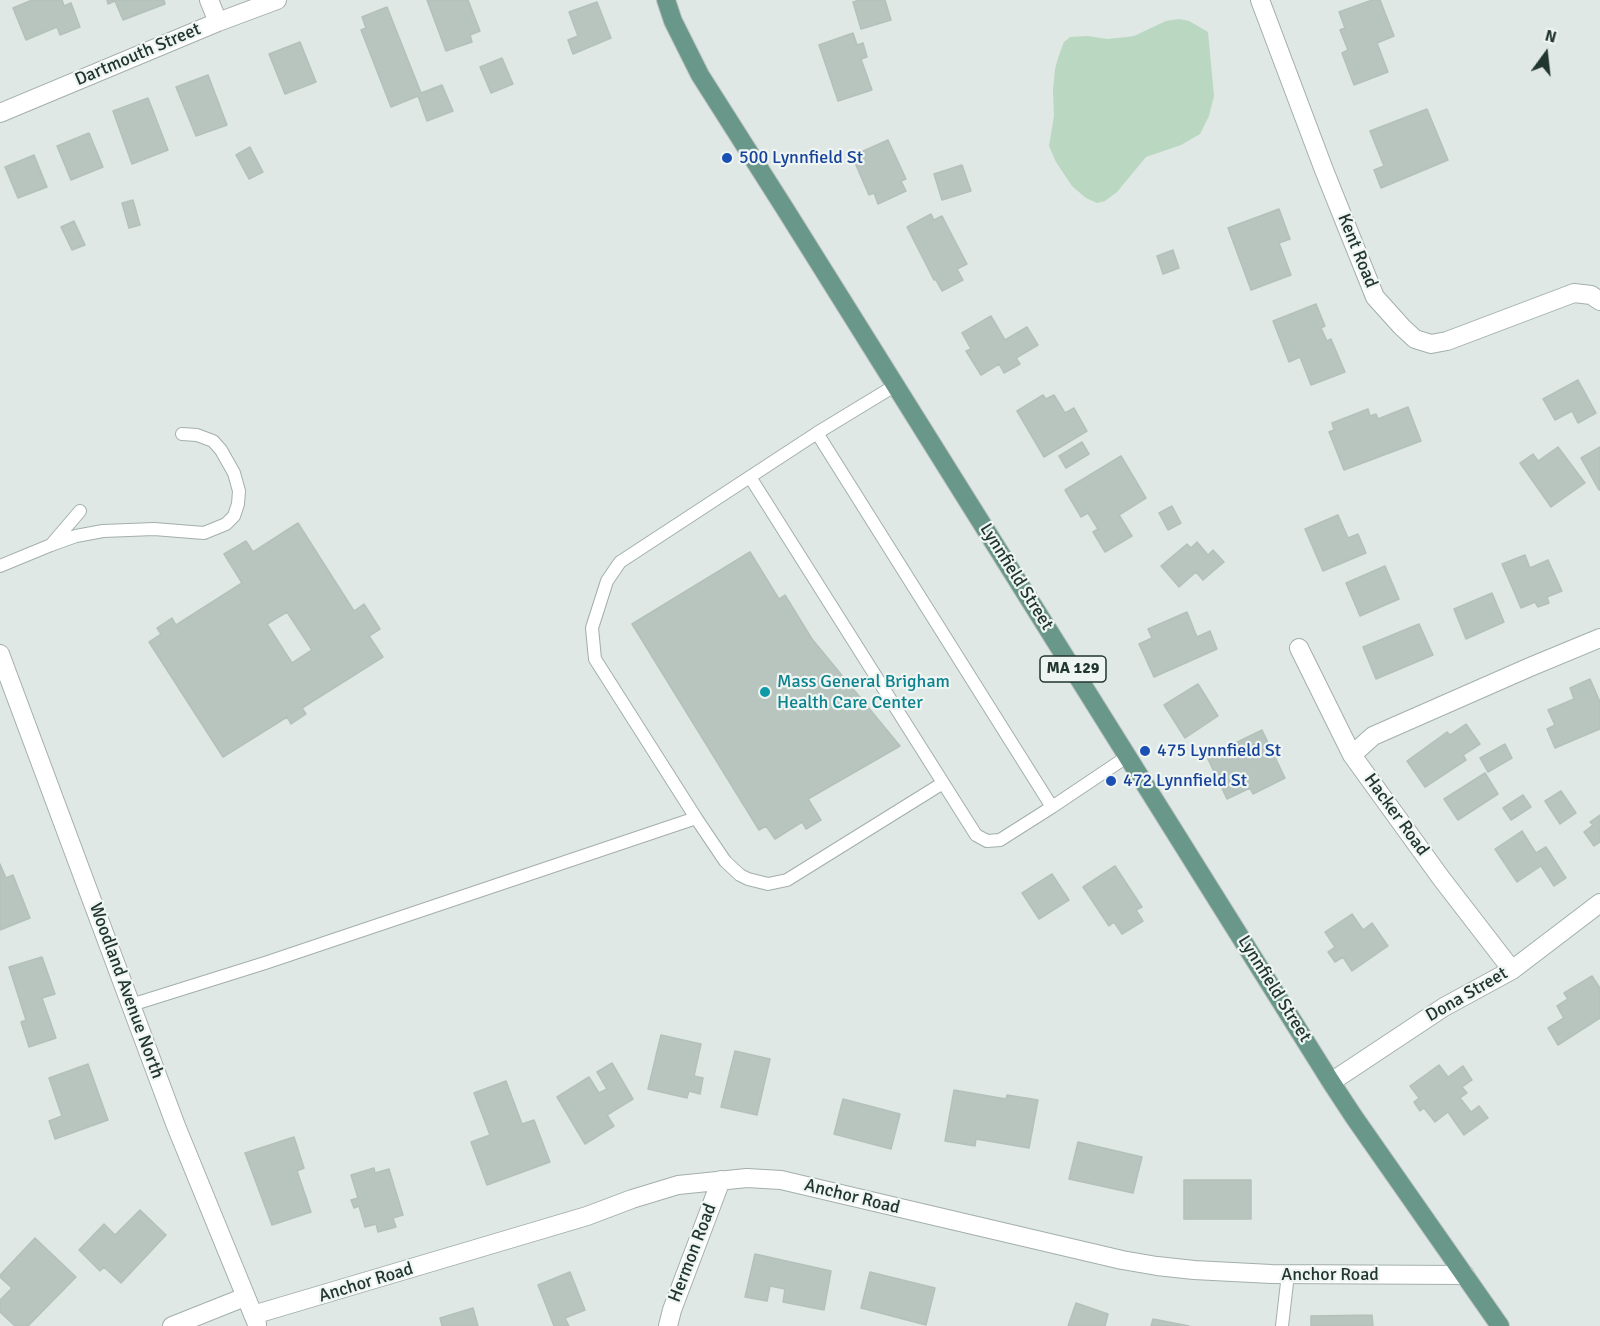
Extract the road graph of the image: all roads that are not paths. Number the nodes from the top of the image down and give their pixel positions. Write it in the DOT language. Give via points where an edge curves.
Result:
graph roads {
  1 [pos="209,0"];
  2 [pos="277,0"];
  3 [pos="666,0"];
  4 [pos="1260,0"];
  5 [pos="218,22"];
  6 [pos="0,113"];
  7 [pos="1600,302"];
  8 [pos="896,385"];
  9 [pos="182,434"];
  10 [pos="816,434"];
  11 [pos="750,477"];
  12 [pos="80,511"];
  13 [pos="51,545"];
  14 [pos="0,566"];
  15 [pos="1600,638"];
  16 [pos="1299,648"];
  17 [pos="0,654"];
  18 [pos="1352,755"];
  19 [pos="1128,756"];
  20 [pos="943,783"];
  21 [pos="1052,807"];
  22 [pos="696,818"];
  23 [pos="1600,903"];
  24 [pos="1512,970"];
  25 [pos="131,1005"];
  26 [pos="1331,1082"];
  27 [pos="721,1180"];
  28 [pos="1288,1274"];
  29 [pos="1465,1275"];
  30 [pos="245,1297"];
  31 [pos="256,1321"];
  32 [pos="172,1326"];
  33 [pos="668,1326"];
  34 [pos="1282,1326"];
  35 [pos="1500,1326"];
  1 -- 5 [label="street"];
  2 -- 5 [label="street, Dartmouth Street"];
  3 -- 8 [label="main road, Lynnfield Street / MA 129" via="700,75"];
  4 -- 7 [label="street, Kent Road" via="1376,297 1415,339 1431,344 1447,341 1574,293 1591,295"];
  5 -- 6 [label="street, Dartmouth Street"];
  8 -- 10 [label="lane"];
  8 -- 19 [label="main road, Lynnfield Street / MA 129"];
  9 -- 13 [label="lane" via="213,441 234,473 238,504 226,524 204,534 154,529 103,531"];
  10 -- 11 [label="lane"];
  10 -- 21 [label="lane"];
  11 -- 20 [label="lane"];
  11 -- 22 [label="lane" via="620,562 608,580 592,628 595,659"];
  12 -- 13 [label="lane"];
  13 -- 14 [label="lane"];
  15 -- 18 [label="street" via="1372,735"];
  16 -- 18 [label="street, Hacker Road"];
  17 -- 25 [label="street, Woodland Avenue North"];
  18 -- 24 [label="street, Hacker Road"];
  19 -- 21 [label="lane"];
  19 -- 26 [label="main road, Lynnfield Street / MA 129"];
  20 -- 21 [label="lane" via="973,832 987,841 1004,838"];
  20 -- 22 [label="lane" via="796,876 778,883 758,882 740,875"];
  22 -- 25 [label="lane"];
  23 -- 24 [label="street, Dona Street"];
  24 -- 26 [label="street, Dona Street" via="1444,1007"];
  25 -- 30 [label="street, Woodland Avenue North"];
  26 -- 29 [label="main road, Lynnfield Street / MA 129"];
  27 -- 28 [label="street, Anchor Road" via="781,1180 1157,1266"];
  27 -- 31 [label="street, Anchor Road" via="678,1185"];
  27 -- 33 [label="street, Hermon Road"];
  28 -- 29 [label="street, Anchor Road"];
  28 -- 34 [label="lane"];
  29 -- 35 [label="main road, Lynnfield Street / MA 129"];
  30 -- 31 [label="street, Woodland Avenue North"];
  30 -- 32 [label="street"];
}
